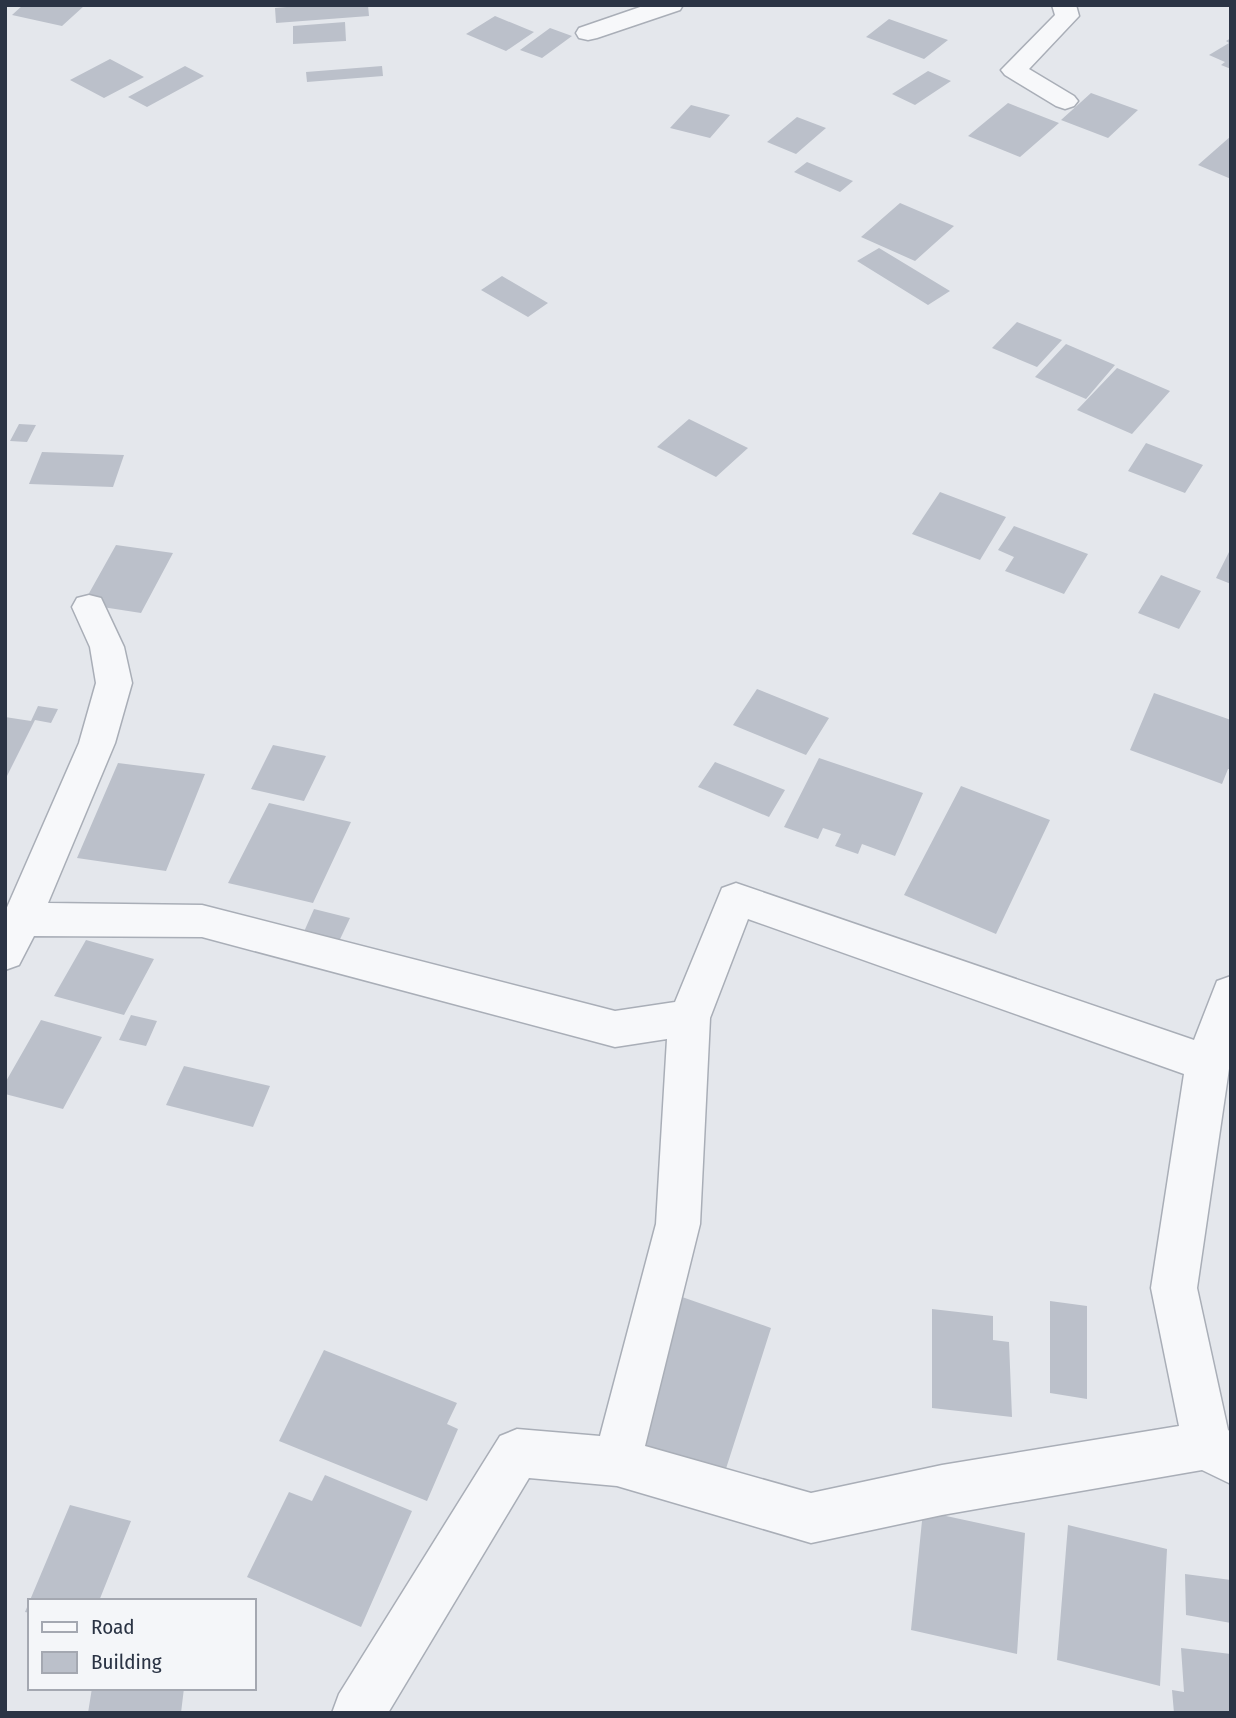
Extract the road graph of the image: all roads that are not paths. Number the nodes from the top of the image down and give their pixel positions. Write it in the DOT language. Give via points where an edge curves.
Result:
graph roads {
  1 [pos="671,5"];
  2 [pos="1064,5"];
  3 [pos="588,33"];
  4 [pos="1065,101"];
  5 [pos="89,607"];
  6 [pos="14,936"];
  7 [pos="1231,993"];
  8 [pos="689,1018"];
  9 [pos="1207,1063"];
  10 [pos="1219,1453"];
  11 [pos="617,1462"];
  12 [pos="358,1713"];
  1 -- 3 [label="street"];
  2 -- 4 [label="street" via="1067,16 1014,70"];
  5 -- 6 [label="street" via="107,647 114,683 97,743"];
  6 -- 8 [label="street" via="202,921 615,1029"];
  7 -- 9 [label="street"];
  8 -- 9 [label="street" via="736,899"];
  8 -- 11 [label="street" via="678,1224"];
  9 -- 10 [label="street" via="1174,1288"];
  10 -- 11 [label="street" via="942,1490 811,1518"];
  11 -- 12 [label="street" via="517,1453"];
}
